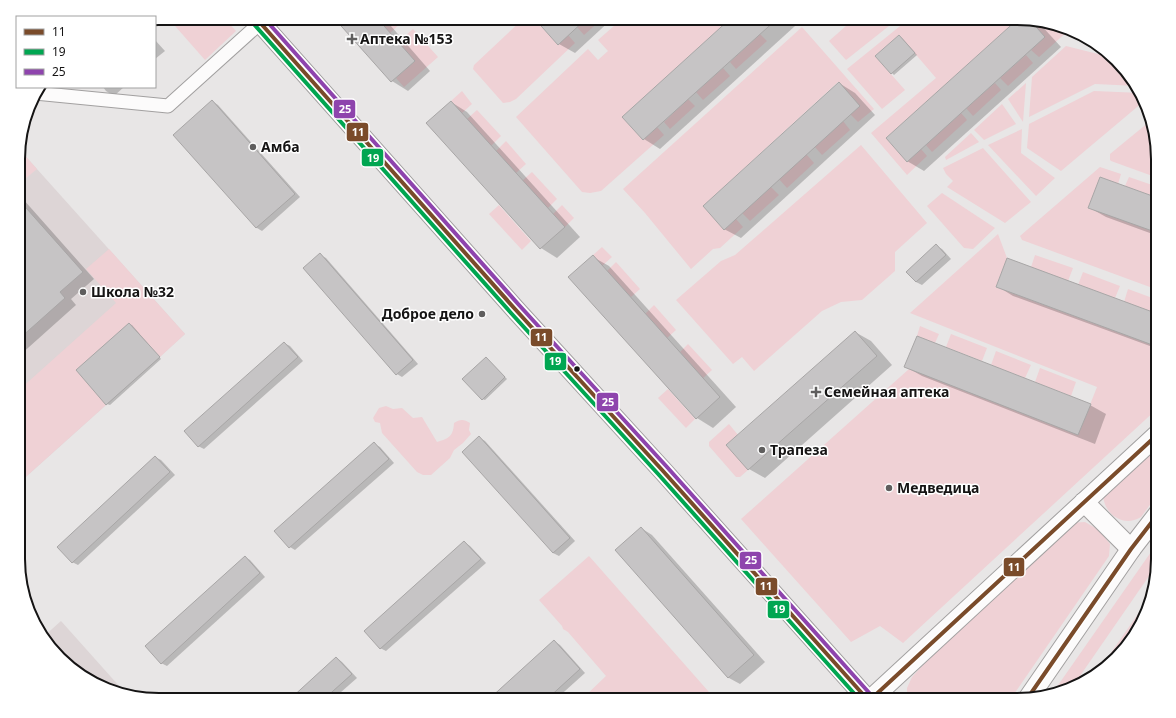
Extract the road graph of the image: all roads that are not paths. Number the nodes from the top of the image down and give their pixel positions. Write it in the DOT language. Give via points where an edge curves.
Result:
graph roads {
  1 [pos="254,25"];
  2 [pos="262,25"];
  3 [pos="43,94"];
  4 [pos="1151,440"];
  5 [pos="1084,502"];
  6 [pos="1151,523"];
  7 [pos="1132,549"];
  8 [pos="1032,692"];
  9 [pos="863,693"];
  10 [pos="877,693"];
  1 -- 3 [label="street" via="168,106"];
  2 -- 9 [label="street"];
  4 -- 5 [label="street"];
  5 -- 7 [label="street"];
  5 -- 10 [label="street"];
  6 -- 7 [label="street"];
  7 -- 8 [label="street"];
}
